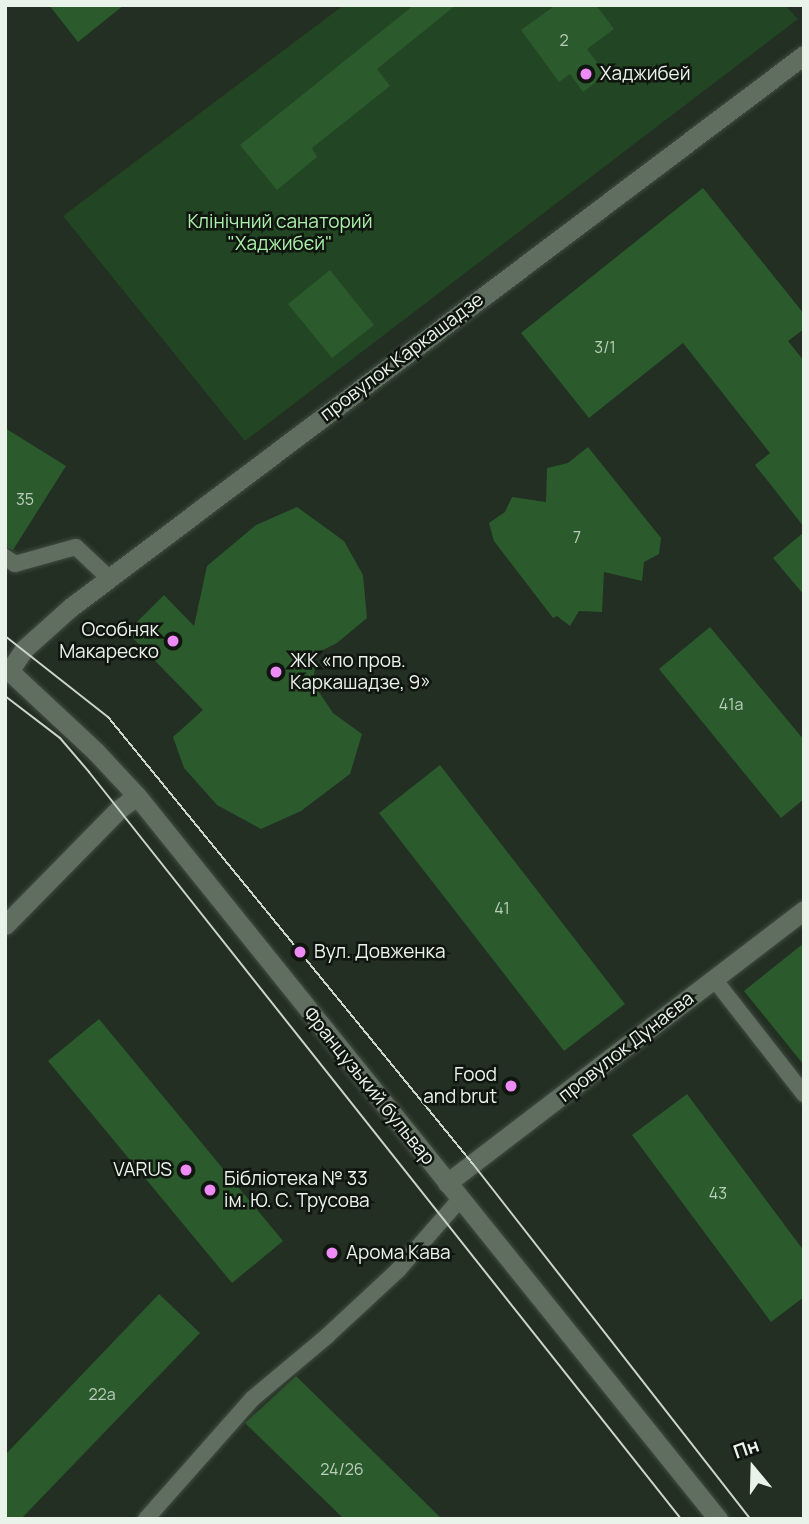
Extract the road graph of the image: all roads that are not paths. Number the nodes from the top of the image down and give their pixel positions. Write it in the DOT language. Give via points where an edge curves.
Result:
graph roads {
  1 [pos="804,55"];
  2 [pos="5,558"];
  3 [pos="109,578"];
  4 [pos="8,669"];
  5 [pos="137,796"];
  6 [pos="804,910"];
  7 [pos="5,925"];
  8 [pos="714,979"];
  9 [pos="804,1094"];
  10 [pos="447,1183"];
  11 [pos="460,1199"];
  12 [pos="146,1519"];
  13 [pos="718,1519"];
  1 -- 3 [label="street, провулок Каркашадзе"];
  2 -- 3 [label="lane" via="15,564 76,547"];
  3 -- 4 [label="street, провулок Каркашадзе" via="24,649"];
  4 -- 5 [label="street, Французький бульвар"];
  5 -- 7 [label="street"];
  5 -- 10 [label="street, Французький бульвар"];
  6 -- 8 [label="street, провулок Дунаєва"];
  8 -- 9 [label="lane"];
  8 -- 10 [label="street, провулок Дунаєва"];
  10 -- 11 [label="street, Французький бульвар"];
  11 -- 12 [label="lane" via="399,1269 251,1399"];
  11 -- 13 [label="street, Французький бульвар"];
}
